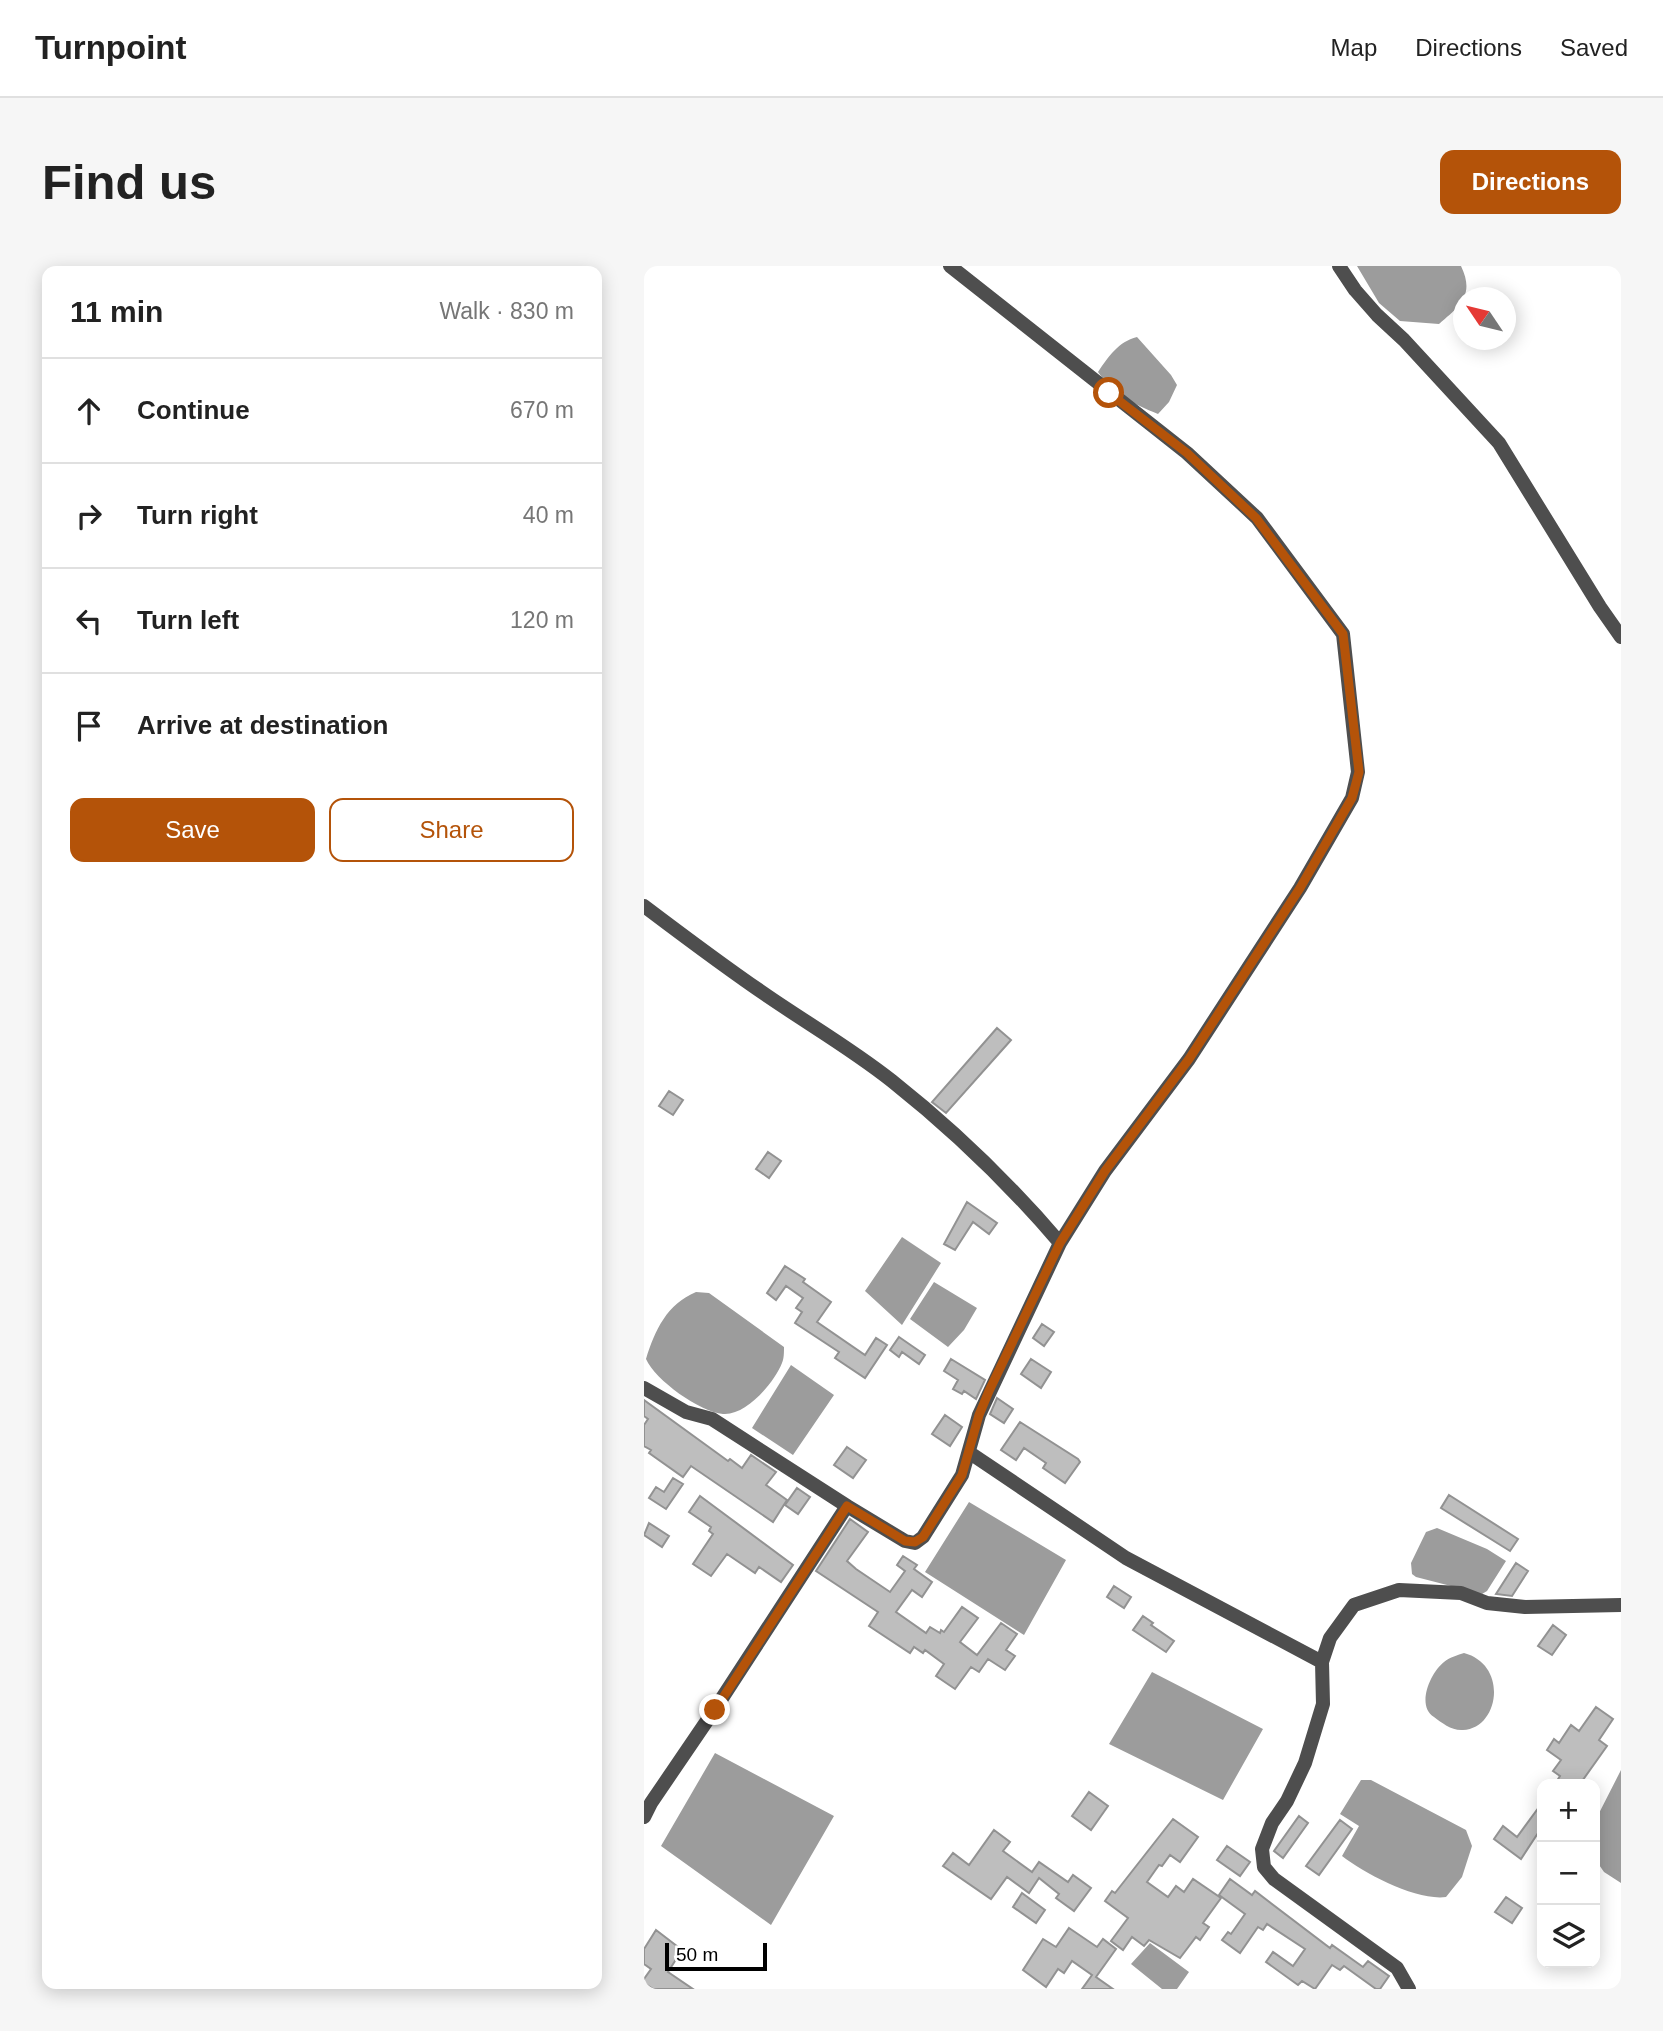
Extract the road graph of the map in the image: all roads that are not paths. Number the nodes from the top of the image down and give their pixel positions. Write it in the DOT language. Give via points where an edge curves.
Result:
graph roads {
  1 [pos="950,266"];
  2 [pos="1339,266"];
  3 [pos="1621,637"];
  4 [pos="644,906"];
  5 [pos="1060,1243"];
  6 [pos="644,1388"];
  7 [pos="970,1453"];
  8 [pos="847,1506"];
  9 [pos="1621,1605"];
  10 [pos="1322,1662"];
  11 [pos="644,1817"];
  12 [pos="1409,1989"];
  1 -- 5 [label="street" via="1187,453 1256,518 1343,634 1359,772 1352,798 1300,888 1189,1059 1105,1171"];
  2 -- 3 [label="street" via="1377,315 1499,443"];
  4 -- 5 [label="street" via="900,1087 991,1166"];
  5 -- 7 [label="street" via="984,1403"];
  6 -- 8 [label="street" via="686,1412 712,1419"];
  7 -- 8 [label="street" via="962,1475 923,1537 915,1542 905,1541"];
  7 -- 10 [label="street" via="1126,1558"];
  8 -- 11 [label="street"];
  9 -- 10 [label="street" via="1525,1607 1487,1603 1461,1593 1399,1590 1354,1605 1330,1638"];
  10 -- 12 [label="street" via="1323,1704 1305,1763 1262,1849 1264,1867 1275,1880 1397,1968"];
}
